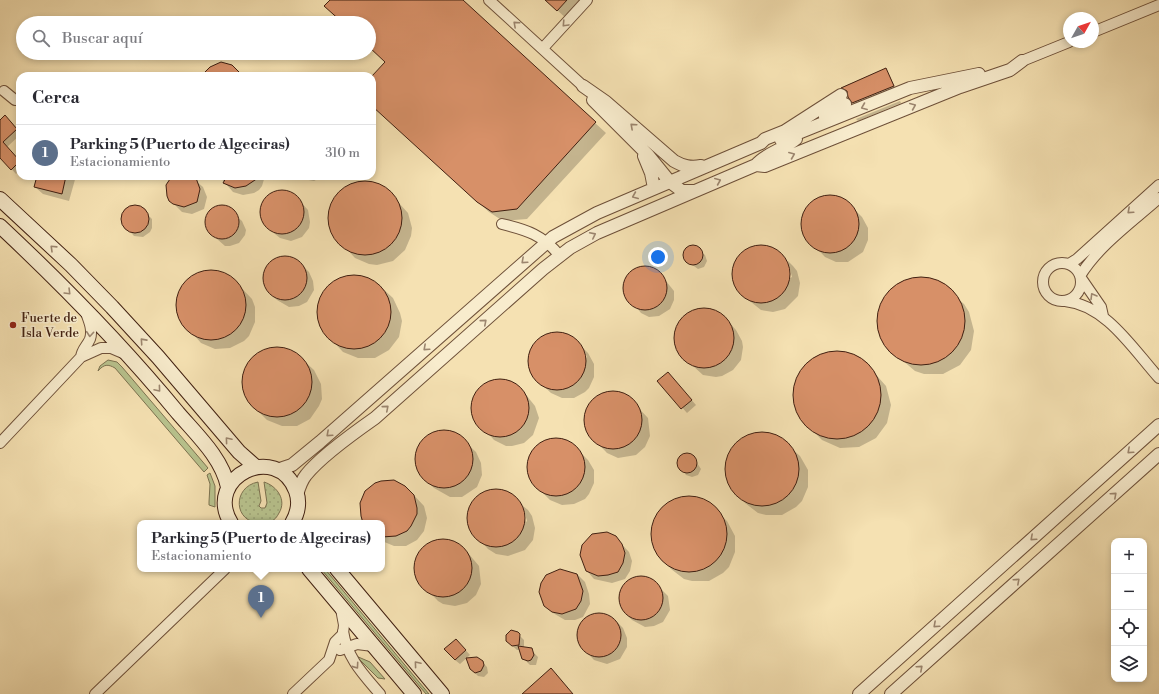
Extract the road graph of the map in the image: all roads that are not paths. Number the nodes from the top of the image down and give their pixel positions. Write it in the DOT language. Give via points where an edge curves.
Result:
graph roads {
  1 [pos="490,0"];
  2 [pos="587,0"];
  3 [pos="1159,5"];
  4 [pos="1099,30"];
  5 [pos="1063,44"];
  6 [pos="543,48"];
  7 [pos="1022,61"];
  8 [pos="583,86"];
  9 [pos="1,90"];
  10 [pos="15,100"];
  11 [pos="810,129"];
  12 [pos="650,141"];
  13 [pos="636,143"];
  14 [pos="762,143"];
  15 [pos="714,164"];
  16 [pos="756,165"];
  17 [pos="675,180"];
  18 [pos="1159,185"];
  19 [pos="654,188"];
  20 [pos="682,193"];
  21 [pos="1159,198"];
  22 [pos="0,199"];
  23 [pos="502,224"];
  24 [pos="0,226"];
  25 [pos="546,242"];
  26 [pos="560,256"];
  27 [pos="1069,264"];
  28 [pos="1080,277"];
  29 [pos="1065,301"];
  30 [pos="85,309"];
  31 [pos="1103,316"];
  32 [pos="81,357"];
  33 [pos="130,357"];
  34 [pos="1159,378"];
  35 [pos="1159,425"];
  36 [pos="0,443"];
  37 [pos="1159,454"];
  38 [pos="256,467"];
  39 [pos="277,470"];
  40 [pos="228,487"];
  41 [pos="297,495"];
  42 [pos="297,519"];
  43 [pos="230,520"];
  44 [pos="222,572"];
  45 [pos="311,572"];
  46 [pos="340,572"];
  47 [pos="339,606"];
  48 [pos="343,631"];
  49 [pos="373,646"];
  50 [pos="346,648"];
  51 [pos="333,652"];
  52 [pos="95,694"];
  53 [pos="293,694"];
  54 [pos="380,694"];
  55 [pos="414,694"];
  56 [pos="442,694"];
  57 [pos="859,694"];
  58 [pos="891,694"];
  6 -- 1 [label="street, one-way"];
  2 -- 6 [label="street, one-way"];
  3 -- 4 [label="street"];
  5 -- 7 [label="street"];
  6 -- 8 [label="street"];
  7 -- 11 [label="street, one-way" via="986,72 910,88"];
  16 -- 7 [label="street, one-way" via="765,166 960,87 983,81 1010,70"];
  12 -- 8 [label="street, one-way" via="606,102"];
  8 -- 13 [label="street" via="594,101"];
  9 -- 10 [label="street"];
  11 -- 14 [label="street" via="768,145"];
  11 -- 14 [label="street" via="843,100 765,139"];
  11 -- 16 [label="street" via="784,148 762,157"];
  12 -- 15 [label="street" via="682,165 692,167"];
  12 -- 17 [label="street" via="675,168"];
  13 -- 17 [label="street"];
  13 -- 19 [label="street" via="651,173"];
  14 -- 15 [label="street"];
  15 -- 17 [label="street"];
  20 -- 16 [label="street, one-way" via="696,191"];
  17 -- 19 [label="street"];
  17 -- 20 [label="street"];
  18 -- 27 [label="street, one-way"];
  19 -- 25 [label="street, one-way" via="597,212"];
  26 -- 20 [label="street, one-way" via="597,233"];
  21 -- 28 [label="street" via="1097,253"];
  38 -- 22 [label="main road, one-way" via="239,452 112,307"];
  23 -- 25 [label="street" via="533,233"];
  24 -- 30 [label="main road, one-way"];
  25 -- 26 [label="street"];
  25 -- 39 [label="street, one-way" via="320,442 292,465"];
  41 -- 26 [label="street, one-way" via="305,476 313,468 355,431 375,418"];
  27 -- 28 [label="street" via="1078,271"];
  27 -- 29 [label="street" via="1053,264 1043,277 1043,288 1049,297"];
  28 -- 29 [label="street" via="1081,287 1078,292"];
  31 -- 28 [label="street, one-way" via="1101,307"];
  29 -- 31 [label="street" via="1085,305"];
  30 -- 32 [label="street, one-way" via="91,331"];
  30 -- 33 [label="main road"];
  31 -- 34 [label="street"];
  32 -- 33 [label="street" via="101,348 111,348"];
  32 -- 36 [label="street"];
  33 -- 40 [label="main road, one-way" via="209,449 223,470"];
  35 -- 57 [label="street, one-way"];
  58 -- 37 [label="street, one-way"];
  38 -- 39 [label="main road"];
  38 -- 40 [label="main road" via="239,475"];
  39 -- 41 [label="main road" via="290,480"];
  40 -- 43 [label="main road" via="225,503"];
  41 -- 42 [label="main road"];
  44 -- 52 [label="street"];
  45 -- 47 [label="main road"];
  56 -- 46 [label="main road, one-way"];
  47 -- 48 [label="street" via="344,616"];
  47 -- 49 [label="main road"];
  48 -- 50 [label="street"];
  48 -- 51 [label="street" via="335,642"];
  49 -- 50 [label="street" via="356,644"];
  49 -- 55 [label="main road"];
  50 -- 51 [label="street"];
  50 -- 54 [label="street, one-way" via="354,664"];
  51 -- 53 [label="street" via="322,669"];
}
